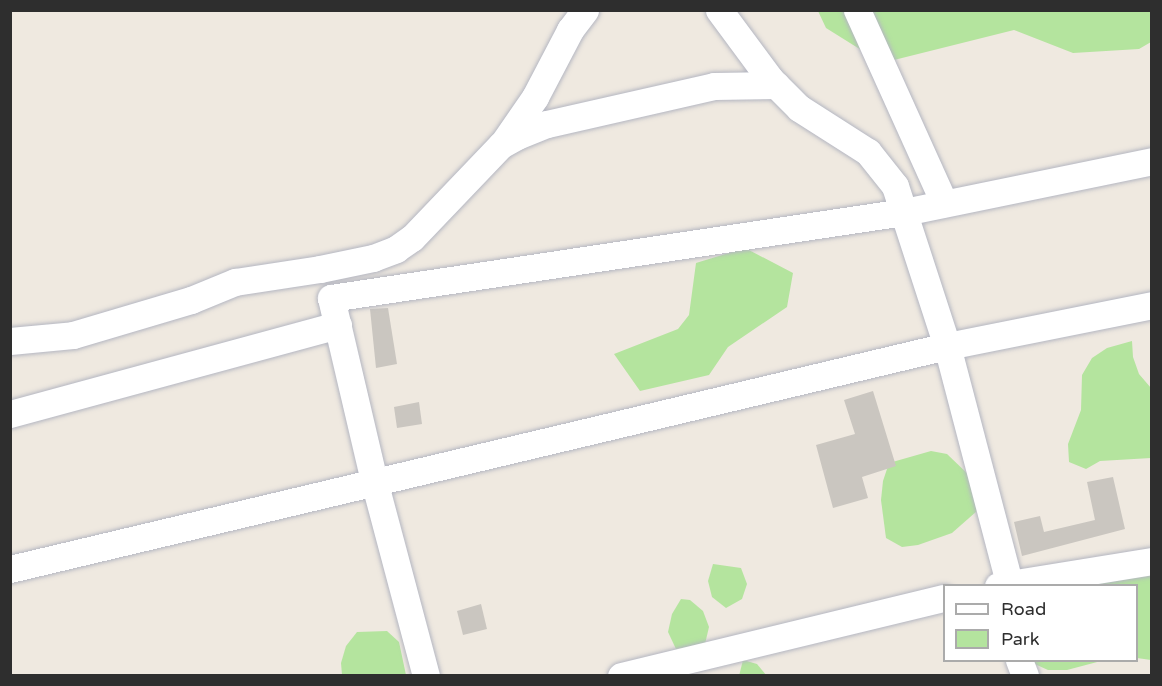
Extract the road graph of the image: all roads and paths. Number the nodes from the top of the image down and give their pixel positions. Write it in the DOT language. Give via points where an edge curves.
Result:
graph roads {
  1 [pos="585,10"];
  2 [pos="719,10"];
  3 [pos="857,10"];
  4 [pos="776,85"];
  5 [pos="504,143"];
  6 [pos="1152,161"];
  7 [pos="944,203"];
  8 [pos="904,212"];
  9 [pos="1152,305"];
  10 [pos="338,325"];
  11 [pos="10,340"];
  12 [pos="947,346"];
  13 [pos="10,414"];
  14 [pos="374,481"];
  15 [pos="1152,561"];
  16 [pos="10,569"];
  17 [pos="1004,584"];
  18 [pos="943,598"];
  19 [pos="426,675"];
  20 [pos="621,675"];
  1 -- 5 [label="street"];
  2 -- 4 [label="street"];
  3 -- 7 [label="street"];
  4 -- 5 [label="street" via="714,86 547,124"];
  4 -- 8 [label="street" via="798,108 868,152 895,186"];
  5 -- 11 [label="street" via="438,212 396,249 320,269 235,282 191,300 74,334"];
  6 -- 7 [label="street"];
  7 -- 8 [label="street"];
  8 -- 10 [label="street" via="331,298"];
  8 -- 12 [label="street"];
  9 -- 12 [label="street"];
  10 -- 13 [label="street"];
  10 -- 14 [label="street"];
  12 -- 14 [label="street"];
  12 -- 17 [label="street"];
  14 -- 16 [label="street"];
  14 -- 19 [label="street"];
  15 -- 17 [label="street"];
  18 -- 20 [label="street"];
}
